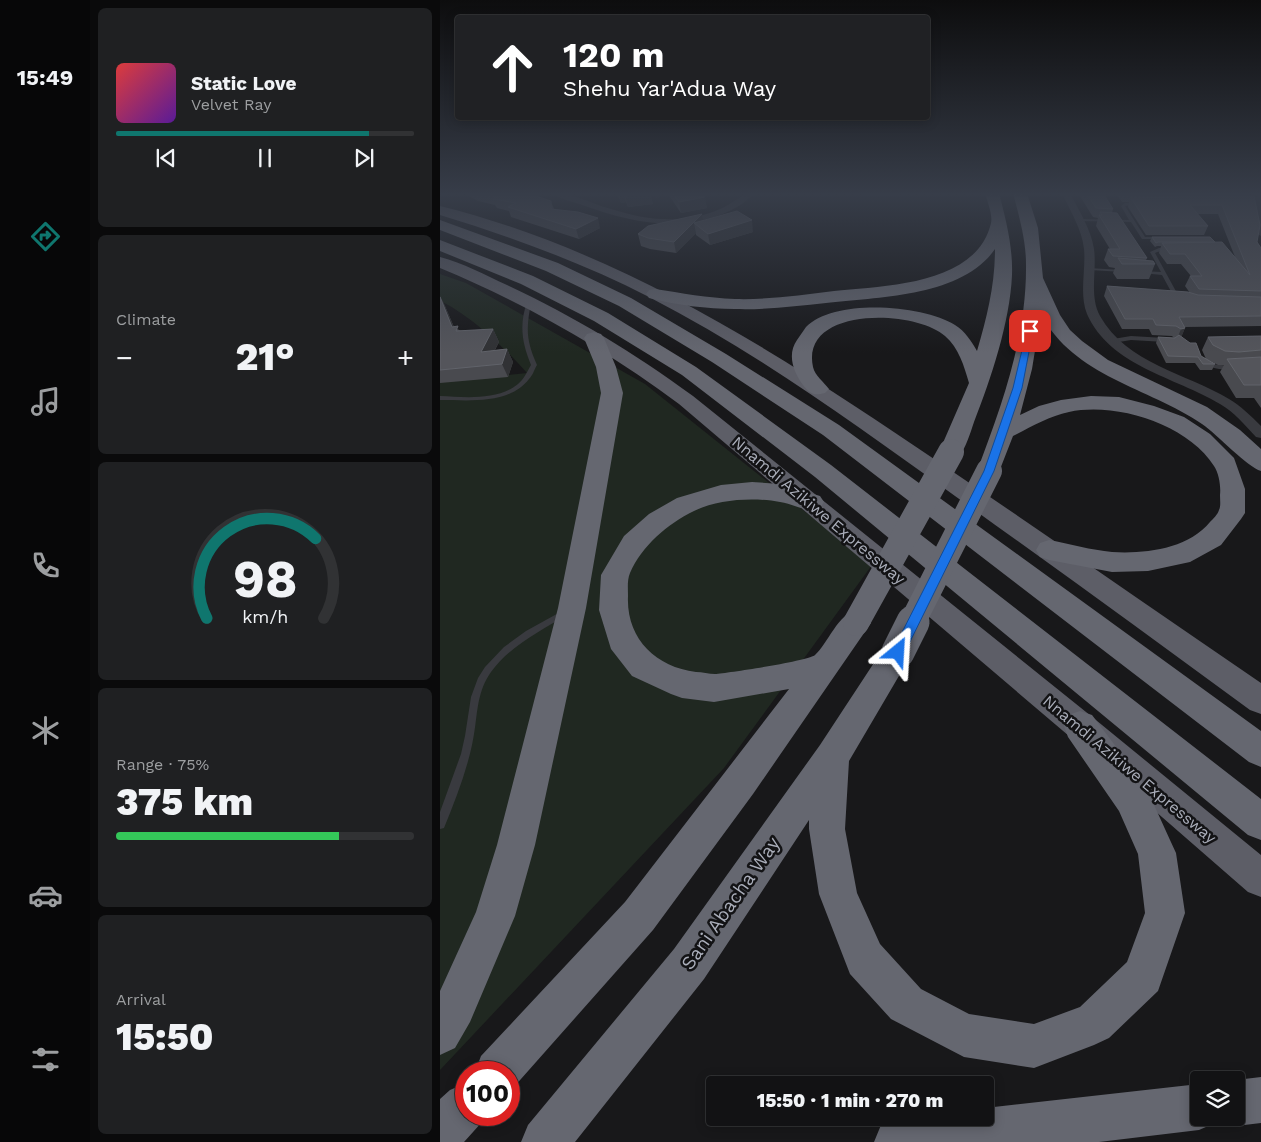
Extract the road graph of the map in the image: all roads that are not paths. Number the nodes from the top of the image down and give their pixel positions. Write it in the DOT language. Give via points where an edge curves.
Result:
graph roads {
  1 [pos="443,246"];
  2 [pos="499,246"];
  3 [pos="546,246"];
  4 [pos="990,246"];
  5 [pos="1002,246"];
  6 [pos="1032,246"];
  7 [pos="1088,246"];
  8 [pos="1176,249"];
  9 [pos="440,255"];
  10 [pos="440,262"];
  11 [pos="1090,269"];
  12 [pos="465,271"];
  13 [pos="1127,271"];
  14 [pos="1136,272"];
  15 [pos="1164,274"];
  16 [pos="1035,279"];
  17 [pos="655,294"];
  18 [pos="1183,300"];
  19 [pos="529,303"];
  20 [pos="594,338"];
  21 [pos="1172,340"];
  22 [pos="1112,341"];
  23 [pos="1199,354"];
  24 [pos="1242,367"];
  25 [pos="980,383"];
  26 [pos="818,389"];
  27 [pos="440,398"];
  28 [pos="1004,431"];
  29 [pos="1261,434"];
  30 [pos="1261,462"];
  31 [pos="812,502"];
  32 [pos="1049,550"];
  33 [pos="572,608"];
  34 [pos="824,667"];
  35 [pos="1261,700"];
  36 [pos="1080,726"];
  37 [pos="1261,751"];
  38 [pos="832,757"];
  39 [pos="1261,822"];
  40 [pos="440,824"];
  41 [pos="1261,879"];
  42 [pos="440,1033"];
  43 [pos="507,1061"];
  44 [pos="1261,1100"];
  45 [pos="1245,1102"];
  46 [pos="1190,1108"];
  47 [pos="455,1117"];
  48 [pos="440,1133"];
  49 [pos="546,1142"];
  50 [pos="898,1142"];
  1 -- 39 [label="highway, Nnamdi Azikiwe Expressway" via="527,280 601,317 689,371 823,470"];
  2 -- 37 [label="highway" via="625,302 831,430"];
  3 -- 17 [label="highway"];
  4 -- 17 [label="highway" via="982,256 960,271 940,279 881,291 760,303 706,302"];
  5 -- 25 [label="highway" via="1003,276"];
  6 -- 16 [label="highway"];
  7 -- 11 [label="street"];
  8 -- 15 [label="lane" via="1152,252"];
  9 -- 12 [label="highway"];
  10 -- 12 [label="highway, Nnamdi Azikiwe Expressway"];
  11 -- 13 [label="lane"];
  11 -- 22 [label="street" via="1092,314"];
  12 -- 19 [label="highway, Nnamdi Azikiwe Expressway"];
  14 -- 15 [label="lane"];
  15 -- 18 [label="lane" via="1176,296"];
  16 -- 28 [label="highway, Sani Abacha Way" via="1027,347"];
  16 -- 30 [label="highway" via="1049,314 1063,334 1084,352 1104,366 1212,419"];
  17 -- 26 [label="highway"];
  19 -- 20 [label="highway, Nnamdi Azikiwe Expressway"];
  19 -- 27 [label="lane" via="523,329 534,365 529,378 518,388 496,395"];
  20 -- 31 [label="highway, Nnamdi Azikiwe Expressway" via="632,360 686,400"];
  20 -- 33 [label="highway" via="612,392"];
  21 -- 22 [label="lane" via="1131,335"];
  22 -- 29 [label="street" via="1159,370 1225,402"];
  23 -- 24 [label="lane" via="1211,366"];
  25 -- 26 [label="highway" via="970,352 948,329 907,314 881,311 834,319 806,340 801,354 803,369"];
  25 -- 34 [label="highway, bridge" via="951,452 856,623"];
  26 -- 32 [label="highway"];
  28 -- 32 [label="highway" via="1047,411 1069,405 1119,404 1176,422 1202,439 1226,464 1233,489 1232,513 1212,538 1180,555 1148,561 1112,562"];
  28 -- 38 [label="highway, Sani Abacha Way, bridge" via="989,471 898,652"];
  31 -- 34 [label="highway" via="780,493 752,491 721,494 686,504 658,521 634,543 616,575 613,610 622,640 644,666 682,684 714,688 770,680"];
  31 -- 36 [label="highway, Nnamdi Azikiwe Expressway"];
  32 -- 35 [label="highway"];
  33 -- 40 [label="lane" via="516,642 482,680 472,704 462,771"];
  33 -- 42 [label="highway" via="522,819 495,916 455,1007"];
  34 -- 43 [label="highway" via="639,916"];
  36 -- 38 [label="highway" via="1132,798 1154,845 1165,913 1143,976 1094,1024 1034,1046 964,1035 906,1004 865,959 838,894 827,829"];
  36 -- 41 [label="highway, Nnamdi Azikiwe Expressway"];
  38 -- 49 [label="highway, Sani Abacha Way" via="689,964"];
  44 -- 45 [label="highway"];
  46 -- 50 [label="highway"];
  47 -- 48 [label="highway"];
}
